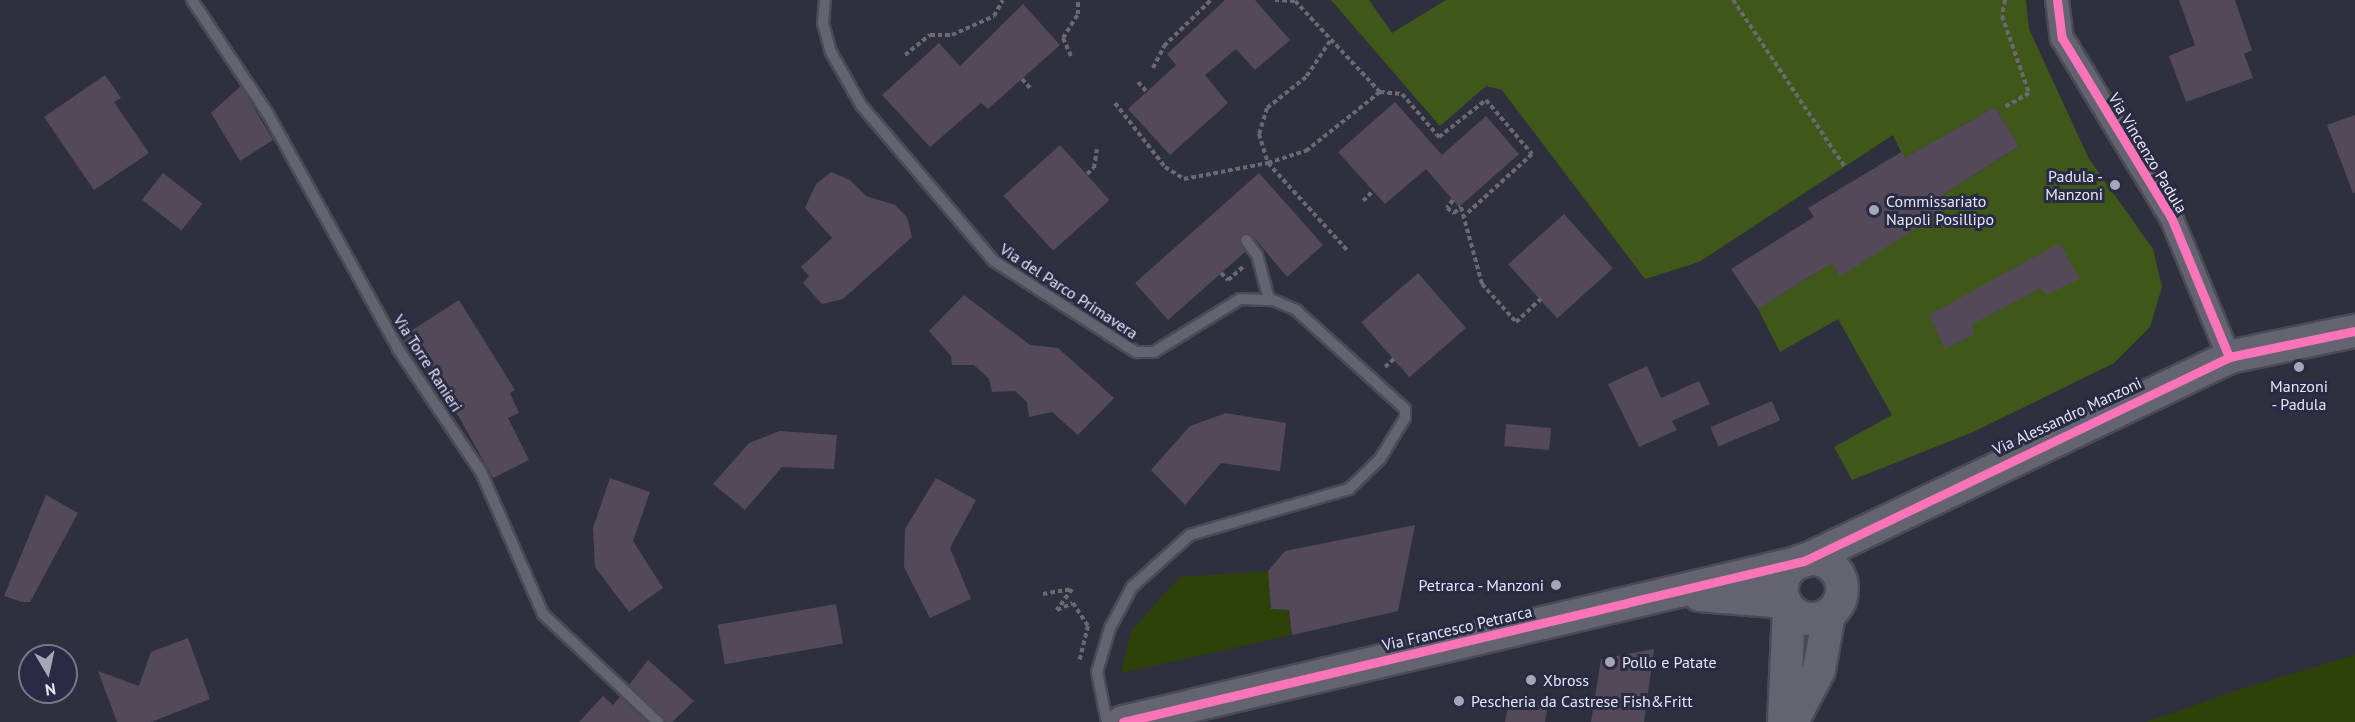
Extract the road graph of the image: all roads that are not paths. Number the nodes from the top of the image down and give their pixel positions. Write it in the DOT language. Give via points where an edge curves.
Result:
graph roads {
  1 [pos="192,0"];
  2 [pos="825,0"];
  3 [pos="2057,0"];
  4 [pos="1246,240"];
  5 [pos="1269,299"];
  6 [pos="2355,331"];
  7 [pos="2229,357"];
  8 [pos="1872,529"];
  9 [pos="1801,562"];
  10 [pos="1660,595"];
  11 [pos="1836,600"];
  12 [pos="1787,606"];
  13 [pos="658,722"];
  14 [pos="1107,722"];
  15 [pos="1123,722"];
  16 [pos="1784,722"];
  17 [pos="1792,722"];
  1 -- 13 [label="lane, Via Torre Ranieri" via="268,114 398,349 481,472 543,614"];
  2 -- 5 [label="lane, Via del Parco Primavera" via="823,24 831,52 861,105 994,261 1136,352 1154,352 1240,299"];
  3 -- 7 [label="street, Via Vincenzo Padula" via="2062,38 2171,217"];
  4 -- 5 [label="lane" via="1257,255"];
  5 -- 14 [label="lane, Via del Parco Primavera" via="1296,310 1401,400 1405,418 1368,475 1349,489 1190,535 1132,587 1110,628 1097,672"];
  6 -- 7 [label="street, Via Alessandro Manzoni"];
  7 -- 8 [label="street, Via Alessandro Manzoni"];
  8 -- 9 [label="street, Via Alessandro Manzoni"];
  8 -- 11 [label="street" via="1846,569"];
  9 -- 10 [label="street, Via Francesco Petrarca"];
  9 -- 11 [label="street" via="1829,564"];
  9 -- 12 [label="street" via="1784,578"];
  10 -- 12 [label="street, Via Francesco Petrarca"];
  10 -- 15 [label="street, Via Francesco Petrarca"];
  11 -- 12 [label="street" via="1806,619"];
  11 -- 17 [label="street" via="1819,669"];
  12 -- 16 [label="street"];
}
